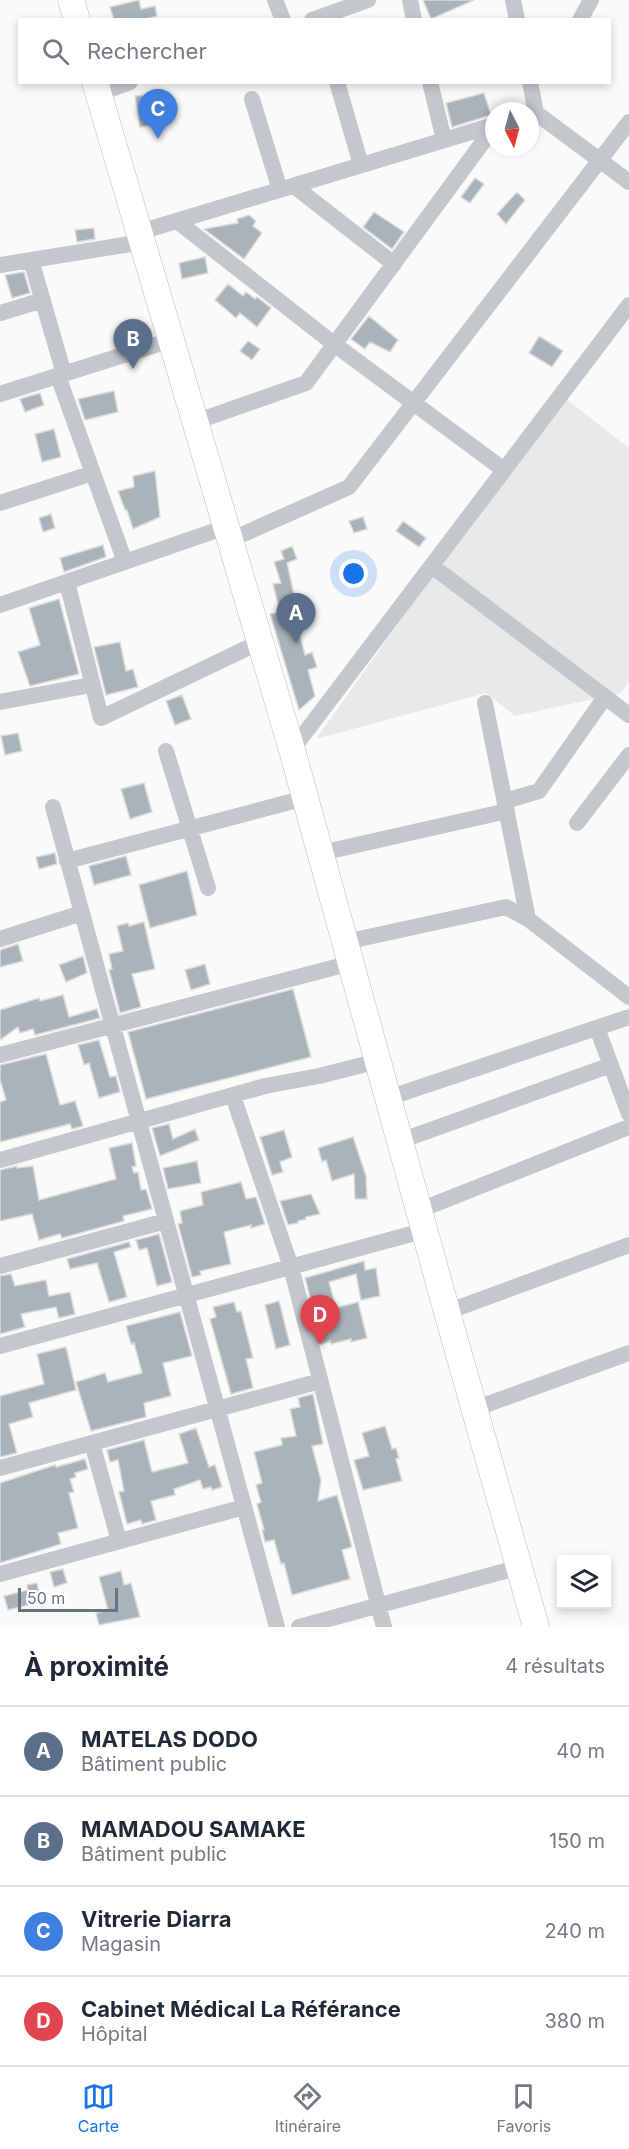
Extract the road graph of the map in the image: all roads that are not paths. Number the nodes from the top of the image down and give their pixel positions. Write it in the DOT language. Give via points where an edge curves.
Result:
graph roads {
  1 [pos="275,0"];
  2 [pos="368,0"];
  3 [pos="410,0"];
  4 [pos="513,0"];
  5 [pos="591,0"];
  6 [pos="282,18"];
  7 [pos="319,18"];
  8 [pos="414,18"];
  9 [pos="517,18"];
  10 [pos="581,18"];
  11 [pos="119,84"];
  12 [pos="338,84"];
  13 [pos="430,84"];
  14 [pos="530,84"];
  15 [pos="96,88"];
  16 [pos="252,99"];
  17 [pos="532,102"];
  18 [pos="539,118"];
  19 [pos="629,122"];
  20 [pos="485,129"];
  21 [pos="485,138"];
  22 [pos="444,140"];
  23 [pos="600,160"];
  24 [pos="362,165"];
  25 [pos="629,182"];
  26 [pos="287,188"];
  27 [pos="177,221"];
  28 [pos="141,237"];
  29 [pos="31,260"];
  30 [pos="394,264"];
  31 [pos="0,265"];
  32 [pos="43,300"];
  33 [pos="629,305"];
  34 [pos="0,314"];
  35 [pos="171,340"];
  36 [pos="334,344"];
  37 [pos="61,375"];
  38 [pos="0,394"];
  39 [pos="414,402"];
  40 [pos="195,422"];
  41 [pos="504,470"];
  42 [pos="93,473"];
  43 [pos="0,503"];
  44 [pos="228,534"];
  45 [pos="125,562"];
  46 [pos="432,566"];
  47 [pos="67,582"];
  48 [pos="0,605"];
  49 [pos="260,642"];
  50 [pos="91,685"];
  51 [pos="605,697"];
  52 [pos="0,702"];
  53 [pos="485,703"];
  54 [pos="626,707"];
  55 [pos="292,750"];
  56 [pos="166,751"];
  57 [pos="629,755"];
  58 [pos="306,798"];
  59 [pos="506,806"];
  60 [pos="53,807"];
  61 [pos="577,823"];
  62 [pos="190,828"];
  63 [pos="321,853"];
  64 [pos="67,861"];
  65 [pos="208,888"];
  66 [pos="82,913"];
  67 [pos="528,919"];
  68 [pos="0,939"];
  69 [pos="348,952"];
  70 [pos="629,998"];
  71 [pos="629,1017"];
  72 [pos="112,1025"];
  73 [pos="597,1028"];
  74 [pos="0,1055"];
  75 [pos="378,1061"];
  76 [pos="611,1065"];
  77 [pos="233,1096"];
  78 [pos="388,1098"];
  79 [pos="629,1114"];
  80 [pos="139,1122"];
  81 [pos="629,1127"];
  82 [pos="400,1141"];
  83 [pos="0,1160"];
  84 [pos="423,1220"];
  85 [pos="166,1221"];
  86 [pos="629,1245"];
  87 [pos="0,1266"];
  88 [pos="291,1267"];
  89 [pos="186,1295"];
  90 [pos="447,1312"];
  91 [pos="0,1346"];
  92 [pos="629,1353"];
  93 [pos="320,1381"];
  94 [pos="474,1408"];
  95 [pos="217,1409"];
  96 [pos="93,1443"];
  97 [pos="0,1468"];
  98 [pos="244,1508"];
  99 [pos="119,1541"];
  100 [pos="520,1567"];
  101 [pos="0,1574"];
  102 [pos="378,1606"];
  103 [pos="277,1627"];
  104 [pos="299,1627"];
  105 [pos="384,1627"];
  106 [pos="536,1627"];
  1 -- 6 [label="street"];
  2 -- 7 [label="street"];
  3 -- 8 [label="street"];
  4 -- 9 [label="street"];
  5 -- 10 [label="street"];
  11 -- 15 [label="street"];
  12 -- 24 [label="street"];
  13 -- 22 [label="street"];
  14 -- 17 [label="street"];
  15 -- 28 [label="main road"];
  16 -- 26 [label="street"];
  18 -- 23 [label="street"];
  19 -- 23 [label="street"];
  20 -- 22 [label="street"];
  21 -- 30 [label="street"];
  22 -- 24 [label="street"];
  23 -- 25 [label="street"];
  23 -- 39 [label="street"];
  24 -- 26 [label="street"];
  26 -- 27 [label="street"];
  26 -- 30 [label="street"];
  27 -- 28 [label="street"];
  27 -- 36 [label="street"];
  28 -- 29 [label="street"];
  28 -- 35 [label="main road"];
  29 -- 31 [label="street"];
  29 -- 32 [label="street"];
  30 -- 36 [label="street"];
  32 -- 34 [label="street"];
  32 -- 37 [label="street"];
  33 -- 41 [label="street"];
  35 -- 37 [label="street"];
  35 -- 40 [label="main road"];
  36 -- 39 [label="street"];
  36 -- 40 [label="street" via="306,383"];
  37 -- 38 [label="street"];
  37 -- 42 [label="street"];
  39 -- 41 [label="street"];
  39 -- 44 [label="street" via="349,487"];
  40 -- 44 [label="main road"];
  41 -- 46 [label="street"];
  42 -- 43 [label="street"];
  42 -- 45 [label="street"];
  44 -- 45 [label="street"];
  44 -- 49 [label="main road"];
  45 -- 47 [label="street"];
  46 -- 51 [label="street"];
  46 -- 55 [label="street"];
  47 -- 48 [label="street"];
  47 -- 50 [label="street"];
  49 -- 50 [label="street" via="101,718"];
  49 -- 55 [label="main road"];
  50 -- 52 [label="street"];
  51 -- 54 [label="street"];
  51 -- 59 [label="street" via="539,791"];
  53 -- 59 [label="street"];
  55 -- 58 [label="main road"];
  56 -- 62 [label="street"];
  57 -- 61 [label="street"];
  58 -- 62 [label="street"];
  58 -- 63 [label="main road"];
  59 -- 63 [label="street"];
  59 -- 67 [label="street"];
  60 -- 64 [label="street"];
  62 -- 64 [label="street"];
  62 -- 65 [label="street"];
  63 -- 69 [label="main road"];
  64 -- 66 [label="street"];
  66 -- 68 [label="street"];
  66 -- 72 [label="street"];
  67 -- 69 [label="street" via="506,907"];
  67 -- 70 [label="street"];
  69 -- 72 [label="street"];
  69 -- 75 [label="main road"];
  71 -- 73 [label="street"];
  72 -- 74 [label="street"];
  72 -- 80 [label="street"];
  73 -- 76 [label="street"];
  73 -- 78 [label="street"];
  75 -- 77 [label="street"];
  75 -- 78 [label="main road"];
  76 -- 79 [label="street"];
  76 -- 82 [label="street"];
  77 -- 80 [label="street"];
  77 -- 88 [label="street"];
  78 -- 82 [label="main road"];
  80 -- 83 [label="street"];
  80 -- 85 [label="street"];
  81 -- 84 [label="street"];
  82 -- 84 [label="main road"];
  84 -- 88 [label="street"];
  84 -- 90 [label="main road"];
  85 -- 87 [label="street"];
  85 -- 89 [label="street"];
  86 -- 90 [label="street"];
  88 -- 89 [label="street"];
  88 -- 93 [label="street"];
  89 -- 91 [label="street"];
  89 -- 95 [label="street"];
  90 -- 94 [label="main road"];
  92 -- 94 [label="street"];
  93 -- 95 [label="street"];
  93 -- 102 [label="street"];
  94 -- 100 [label="main road"];
  95 -- 96 [label="street"];
  95 -- 98 [label="street"];
  96 -- 97 [label="street"];
  96 -- 99 [label="street"];
  98 -- 99 [label="street"];
  98 -- 103 [label="street"];
  99 -- 101 [label="street"];
  100 -- 102 [label="street"];
  100 -- 106 [label="main road"];
  102 -- 104 [label="street"];
  102 -- 105 [label="street"];
}
